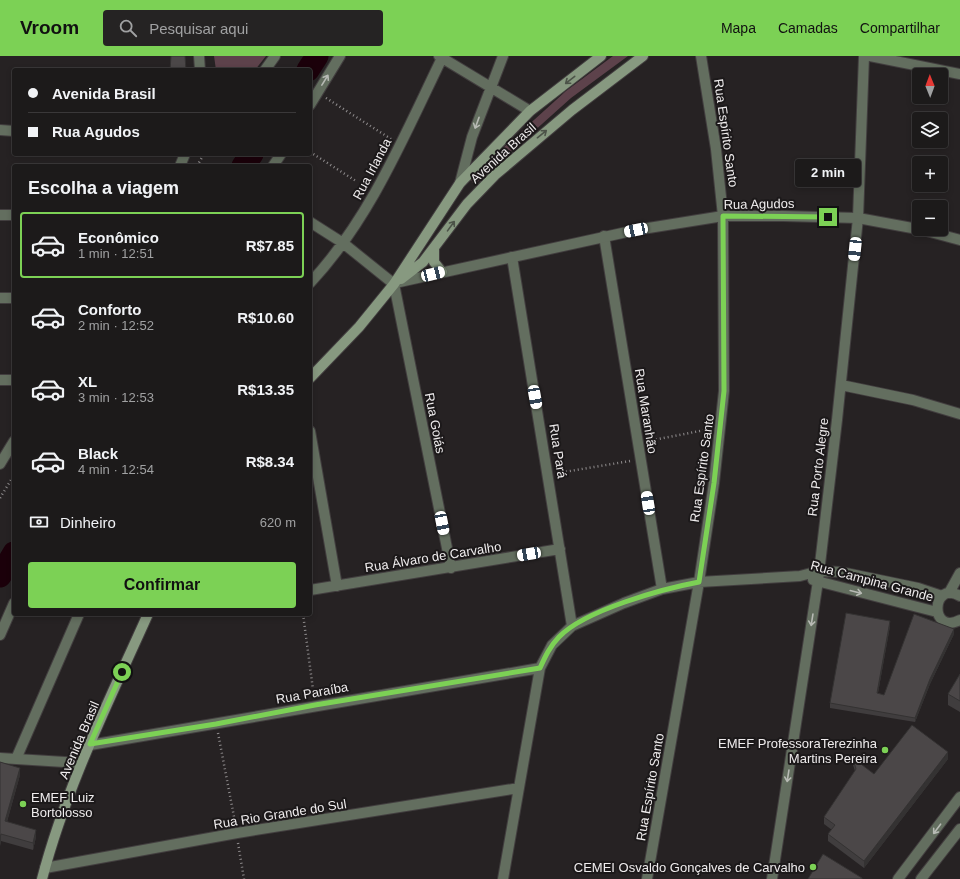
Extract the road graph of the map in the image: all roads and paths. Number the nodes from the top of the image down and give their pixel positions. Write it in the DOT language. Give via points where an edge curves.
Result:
graph roads {
  1 [pos="199,56"];
  2 [pos="276,56"];
  3 [pos="340,56"];
  4 [pos="503,56"];
  5 [pos="601,56"];
  6 [pos="643,56"];
  7 [pos="702,56"];
  8 [pos="864,56"];
  9 [pos="870,56"];
  10 [pos="440,57"];
  11 [pos="200,68"];
  12 [pos="267,68"];
  13 [pos="960,74"];
  14 [pos="491,86"];
  15 [pos="318,92"];
  16 [pos="312,102"];
  17 [pos="530,111"];
  18 [pos="0,130"];
  19 [pos="12,131"];
  20 [pos="400,145"];
  21 [pos="312,153"];
  22 [pos="356,181"];
  23 [pos="460,183"];
  24 [pos="0,214"];
  25 [pos="12,215"];
  26 [pos="723,216"];
  27 [pos="858,218"];
  28 [pos="312,223"];
  29 [pos="604,236"];
  30 [pos="960,240"];
  31 [pos="343,243"];
  32 [pos="434,249"];
  33 [pos="512,257"];
  34 [pos="442,272"];
  35 [pos="312,282"];
  36 [pos="394,284"];
  37 [pos="0,298"];
  38 [pos="12,298"];
  39 [pos="312,376"];
  40 [pos="0,380"];
  41 [pos="12,380"];
  42 [pos="841,385"];
  43 [pos="960,414"];
  44 [pos="722,427"];
  45 [pos="312,442"];
  46 [pos="638,443"];
  47 [pos="12,444"];
  48 [pos="640,459"];
  49 [pos="0,464"];
  50 [pos="548,474"];
  51 [pos="12,478"];
  52 [pos="0,498"];
  53 [pos="560,549"];
  54 [pos="451,568"];
  55 [pos="960,573"];
  56 [pos="819,576"];
  57 [pos="699,582"];
  58 [pos="337,586"];
  59 [pos="312,590"];
  60 [pos="662,590"];
  61 [pos="946,595"];
  62 [pos="960,596"];
  63 [pos="12,608"];
  64 [pos="937,612"];
  65 [pos="78,616"];
  66 [pos="147,616"];
  67 [pos="303,616"];
  68 [pos="958,623"];
  69 [pos="572,626"];
  70 [pos="0,635"];
  71 [pos="540,668"];
  72 [pos="315,705"];
  73 [pos="216,724"];
  74 [pos="90,744"];
  75 [pos="0,758"];
  76 [pos="16,759"];
  77 [pos="82,763"];
  78 [pos="519,788"];
  79 [pos="960,797"];
  80 [pos="960,829"];
  81 [pos="237,833"];
  82 [pos="45,868"];
  83 [pos="42,879"];
  84 [pos="244,879"];
  85 [pos="503,879"];
  86 [pos="647,879"];
  87 [pos="772,879"];
  88 [pos="898,879"];
  89 [pos="921,879"];
  1 -- 11 [label="street"];
  2 -- 12 [label="street"];
  15 -- 3 [label="street, one-way"];
  4 -- 14 [label="street"];
  5 -- 17 [label="main road, Avenida Brasil, one-way"];
  32 -- 6 [label="main road, Avenida Brasil, one-way" via="466,204 495,175 554,124"];
  7 -- 26 [label="street, Rua Espírito Santo"];
  8 -- 27 [label="street, Rua Porto Alegre"];
  9 -- 13 [label="street"];
  10 -- 14 [label="street"];
  10 -- 20 [label="street, Rua Irlanda"];
  14 -- 17 [label="street"];
  14 -- 23 [label="street, one-way" via="472,137"];
  15 -- 16 [label="street"];
  15 -- 20 [label="path"];
  17 -- 23 [label="main road, Avenida Brasil"];
  18 -- 19 [label="street"];
  20 -- 31 [label="street, Rua Irlanda" via="369,204"];
  21 -- 22 [label="path"];
  23 -- 36 [label="main road, Avenida Brasil"];
  24 -- 25 [label="street"];
  26 -- 27 [label="street, Rua Agudos"];
  26 -- 29 [label="street, Rua Agudos"];
  26 -- 44 [label="street, Rua Espírito Santo" via="725,347"];
  27 -- 30 [label="street, Rua Agudos"];
  27 -- 42 [label="street, Rua Porto Alegre"];
  28 -- 31 [label="street"];
  29 -- 33 [label="street, Rua Agudos"];
  29 -- 46 [label="street, Rua Maranhão"];
  31 -- 35 [label="street, Rua Irlanda"];
  31 -- 36 [label="street"];
  32 -- 34 [label="main road" via="434,262"];
  32 -- 36 [label="main road, Avenida Brasil" via="423,262"];
  33 -- 34 [label="street, Rua Agudos"];
  33 -- 50 [label="street, Rua Pará"];
  34 -- 36 [label="street, Rua Agudos"];
  36 -- 39 [label="main road, Avenida Brasil" via="359,327"];
  36 -- 54 [label="street, Rua Goiás"];
  37 -- 38 [label="street"];
  40 -- 41 [label="street"];
  42 -- 43 [label="street" via="913,400"];
  42 -- 56 [label="street, Rua Porto Alegre"];
  44 -- 46 [label="path"];
  44 -- 57 [label="street, Rua Espírito Santo"];
  45 -- 58 [label="street"];
  46 -- 48 [label="street, Rua Maranhão"];
  47 -- 49 [label="street"];
  48 -- 50 [label="path"];
  48 -- 60 [label="street, Rua Maranhão"];
  50 -- 53 [label="street, Rua Pará"];
  51 -- 52 [label="path"];
  53 -- 54 [label="street, Rua Álvaro de Carvalho"];
  53 -- 69 [label="street, Rua Pará"];
  54 -- 58 [label="street, Rua Álvaro de Carvalho"];
  55 -- 61 [label="street"];
  56 -- 57 [label="street, Rua Campina Grande"];
  56 -- 61 [label="street, Rua Campina Grande" via="841,572"];
  56 -- 64 [label="street, Rua Campina Grande, one-way"];
  56 -- 87 [label="street, Rua Porto Alegre, one-way"];
  57 -- 60 [label="street, Rua Campina Grande"];
  57 -- 86 [label="street, Rua Espírito Santo"];
  58 -- 59 [label="street, Rua Álvaro de Carvalho"];
  60 -- 69 [label="street, Rua Campina Grande" via="624,603"];
  61 -- 62 [label="street, Rua Campina Grande"];
  61 -- 64 [label="street" via="937,603"];
  63 -- 70 [label="street"];
  64 -- 68 [label="street" via="945,622"];
  65 -- 76 [label="street"];
  66 -- 74 [label="main road, Avenida Brasil"];
  67 -- 72 [label="path"];
  69 -- 71 [label="street, Rua Campina Grande" via="552,645"];
  71 -- 72 [label="street, Rua Paraíba"];
  71 -- 78 [label="street, Rua Campina Grande"];
  72 -- 73 [label="street, Rua Paraíba"];
  73 -- 74 [label="street, Rua Paraíba"];
  73 -- 81 [label="path"];
  74 -- 77 [label="main road, Avenida Brasil"];
  75 -- 76 [label="street"];
  76 -- 77 [label="street"];
  77 -- 82 [label="main road, Avenida Brasil"];
  78 -- 81 [label="street, Rua Rio Grande do Sul"];
  78 -- 85 [label="street, Rua Campina Grande"];
  79 -- 88 [label="street, one-way"];
  80 -- 89 [label="street"];
  81 -- 82 [label="street, Rua Rio Grande do Sul"];
  81 -- 84 [label="path"];
  82 -- 83 [label="main road, Avenida Brasil"];
}
